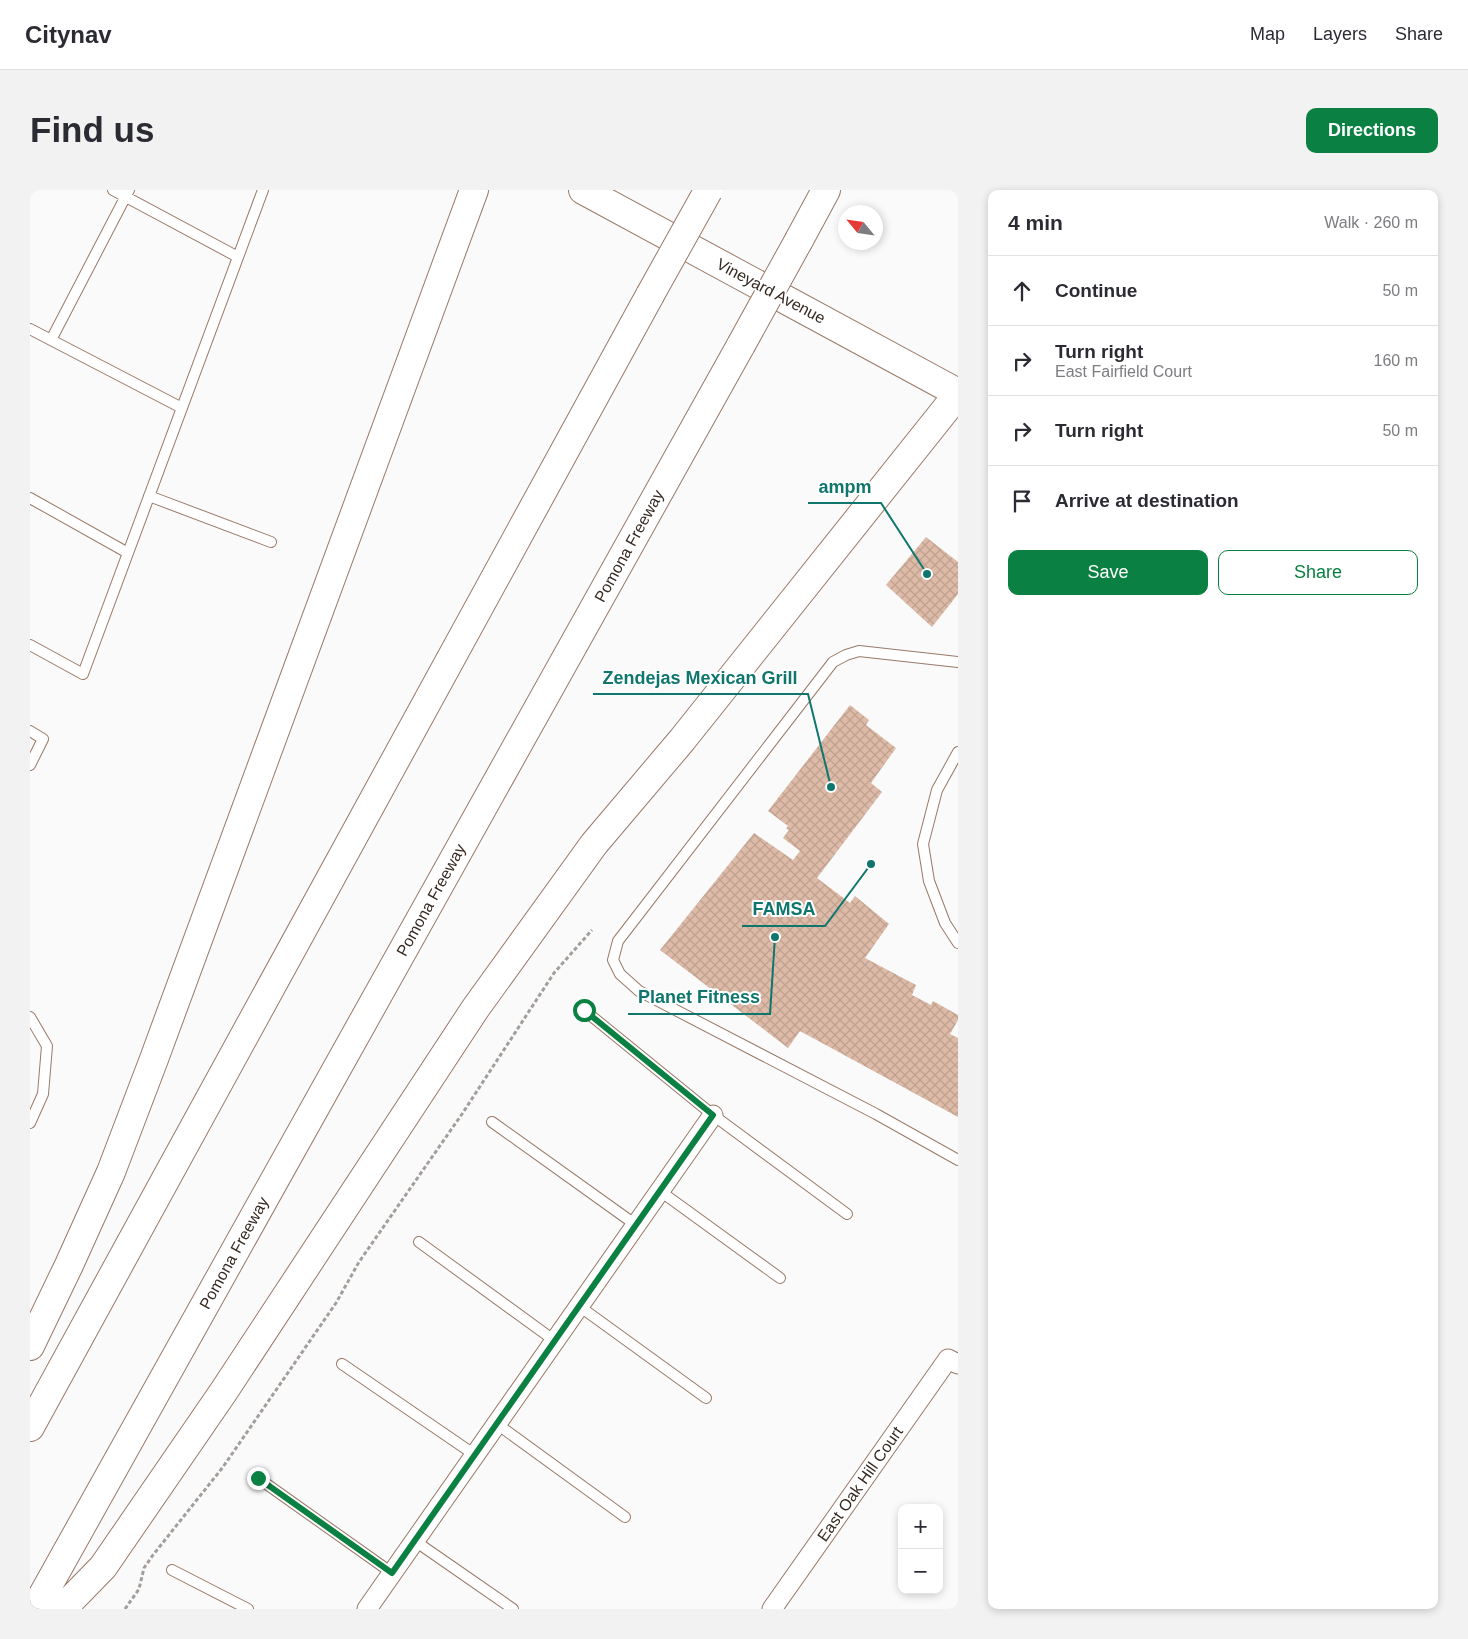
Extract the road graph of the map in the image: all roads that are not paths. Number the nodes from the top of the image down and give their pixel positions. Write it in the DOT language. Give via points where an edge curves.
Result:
graph roads {
  1 [pos="113,190"];
  2 [pos="263,190"];
  3 [pos="474,190"];
  4 [pos="583,190"];
  5 [pos="708,190"];
  6 [pos="826,190"];
  7 [pos="127,193"];
  8 [pos="238,257"];
  9 [pos="30,329"];
  10 [pos="51,340"];
  11 [pos="958,394"];
  12 [pos="182,408"];
  13 [pos="149,496"];
  14 [pos="30,498"];
  15 [pos="271,542"];
  16 [pos="128,553"];
  17 [pos="30,645"];
  18 [pos="958,662"];
  19 [pos="30,731"];
  20 [pos="958,752"];
  21 [pos="30,765"];
  22 [pos="958,943"];
  23 [pos="584,1010"];
  24 [pos="30,1017"];
  25 [pos="713,1115"];
  26 [pos="492,1122"];
  27 [pos="30,1123"];
  28 [pos="958,1160"];
  29 [pos="660,1191"];
  30 [pos="847,1214"];
  31 [pos="636,1225"];
  32 [pos="419,1242"];
  33 [pos="780,1278"];
  34 [pos="579,1306"];
  35 [pos="555,1341"];
  36 [pos="30,1346"];
  37 [pos="953,1362"];
  38 [pos="342,1364"];
  39 [pos="706,1398"];
  40 [pos="497,1424"];
  41 [pos="30,1427"];
  42 [pos="475,1455"];
  43 [pos="258,1478"];
  44 [pos="625,1518"];
  45 [pos="415,1541"];
  46 [pos="172,1570"];
  47 [pos="392,1573"];
  48 [pos="35,1609"];
  49 [pos="62,1609"];
  50 [pos="248,1609"];
  51 [pos="367,1609"];
  52 [pos="513,1609"];
  53 [pos="772,1609"];
  1 -- 7 [label="lane"];
  2 -- 8 [label="lane"];
  3 -- 36 [label="main road" via="111,1172"];
  4 -- 11 [label="main road, Vineyard Avenue"];
  5 -- 41 [label="main road, bridge"];
  6 -- 48 [label="main road, Pomona Freeway, bridge"];
  7 -- 8 [label="lane"];
  7 -- 10 [label="lane"];
  8 -- 12 [label="lane"];
  9 -- 10 [label="lane"];
  10 -- 12 [label="lane"];
  11 -- 49 [label="main road" via="687,734 594,844 476,1009 224,1391 108,1559"];
  12 -- 13 [label="lane"];
  13 -- 15 [label="lane"];
  13 -- 16 [label="lane"];
  14 -- 16 [label="lane"];
  16 -- 17 [label="lane" via="83,674"];
  18 -- 28 [label="lane" via="859,651 833,662 618,941 613,960 620,974 639,991"];
  19 -- 21 [label="lane" via="43,739"];
  20 -- 22 [label="lane" via="937,790 923,844 929,881 945,923"];
  23 -- 25 [label="lane"];
  24 -- 27 [label="lane" via="47,1046 43,1094"];
  25 -- 29 [label="street"];
  25 -- 30 [label="lane"];
  26 -- 31 [label="lane"];
  29 -- 31 [label="street"];
  29 -- 33 [label="lane"];
  31 -- 34 [label="street"];
  32 -- 35 [label="lane"];
  34 -- 35 [label="street"];
  34 -- 39 [label="lane"];
  35 -- 40 [label="street"];
  37 -- 53 [label="street, East Oak Hill Court"];
  38 -- 42 [label="lane"];
  40 -- 42 [label="street"];
  40 -- 44 [label="lane"];
  42 -- 45 [label="street"];
  43 -- 47 [label="lane"];
  45 -- 47 [label="street"];
  45 -- 52 [label="lane"];
  46 -- 50 [label="lane"];
  47 -- 51 [label="street"];
}
